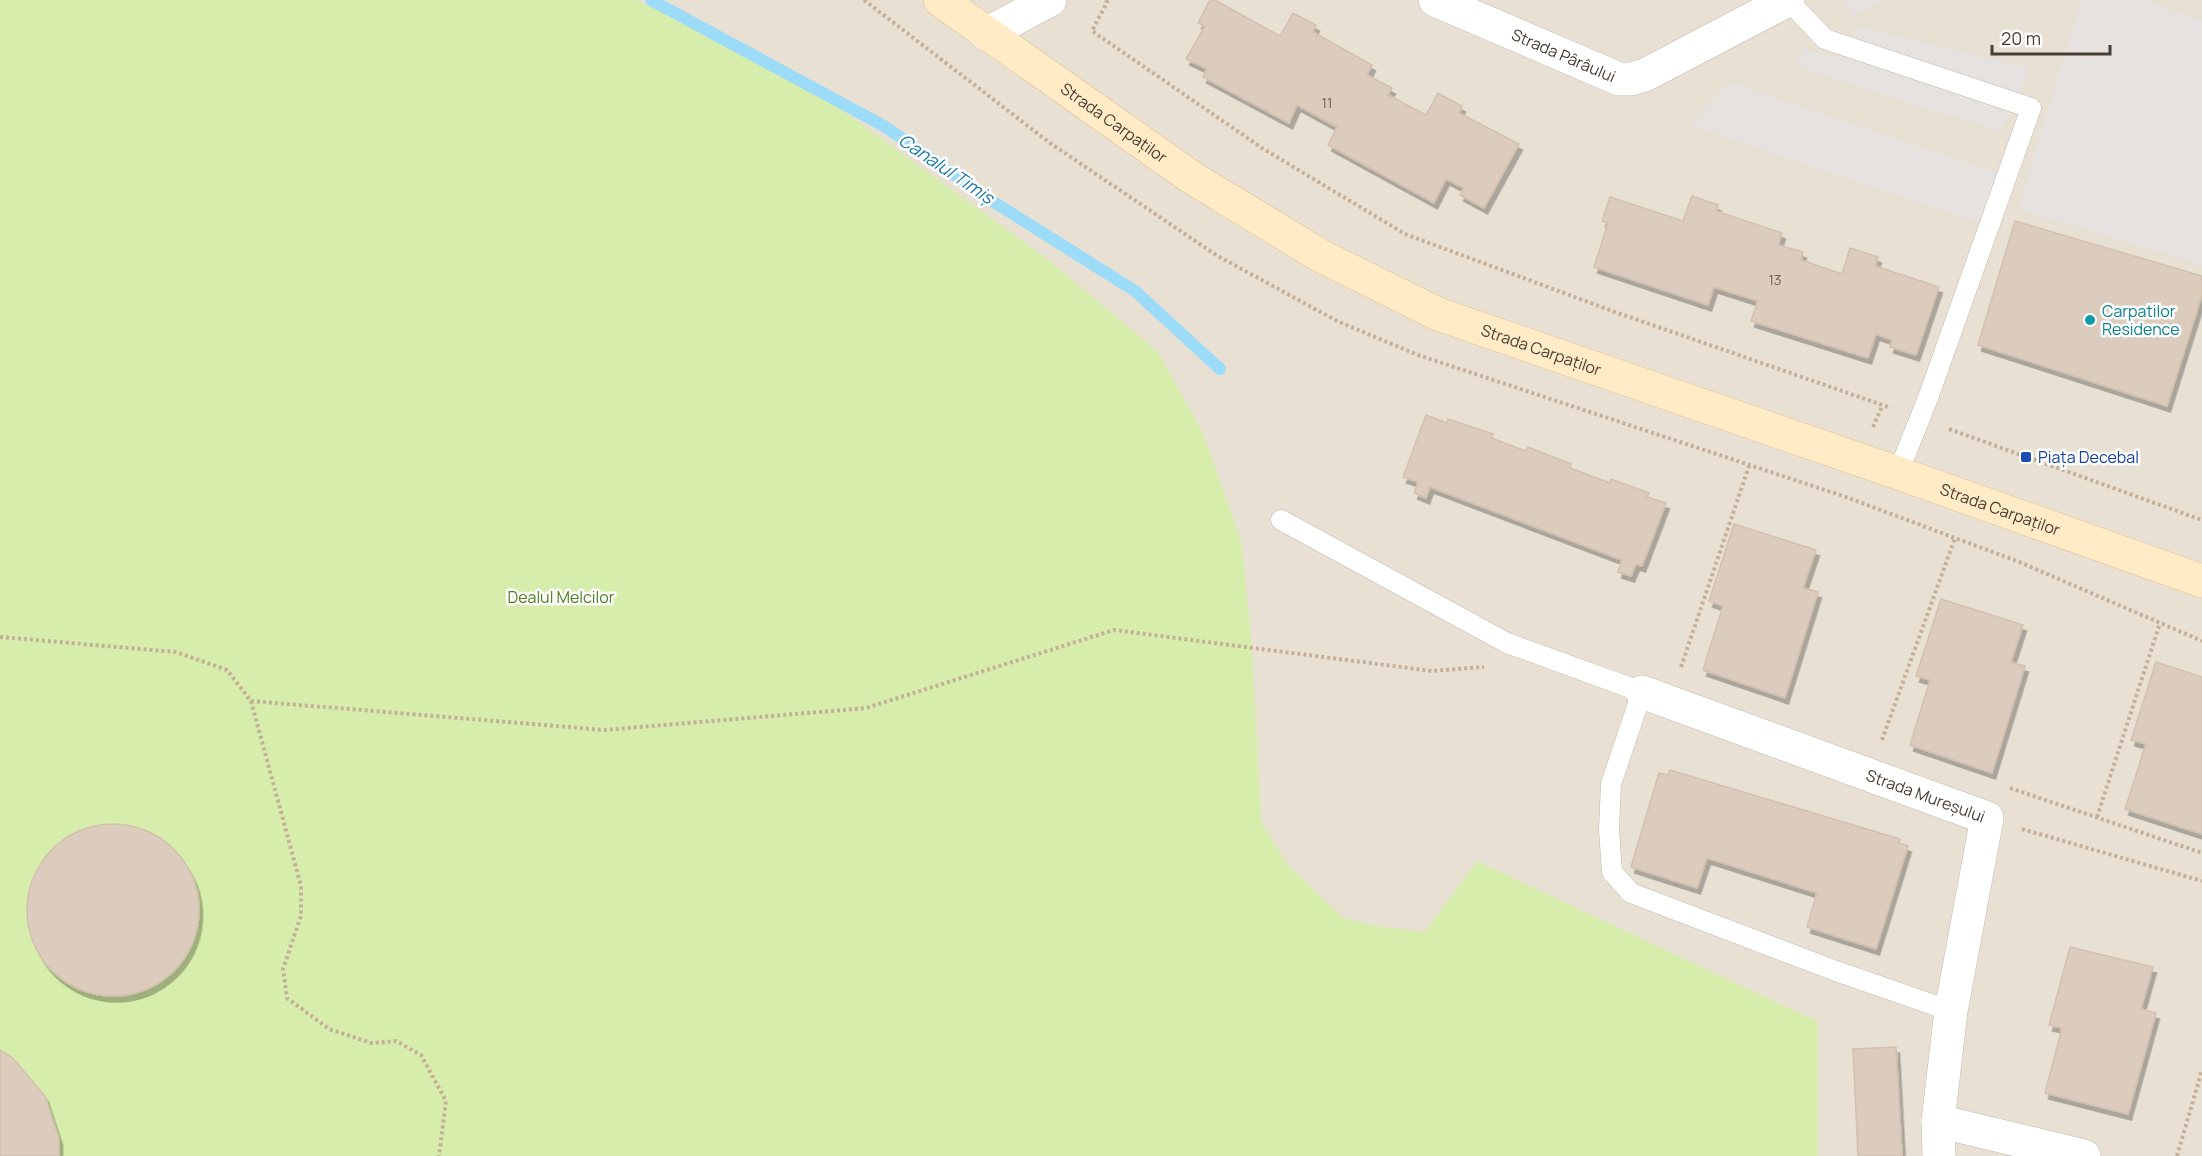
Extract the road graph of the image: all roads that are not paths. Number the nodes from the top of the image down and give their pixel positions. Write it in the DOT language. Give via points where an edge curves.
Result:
graph roads {
  1 [pos="940,0"];
  2 [pos="1050,0"];
  3 [pos="1435,0"];
  4 [pos="1788,0"];
  5 [pos="986,34"];
  6 [pos="1898,473"];
  7 [pos="1281,520"];
  8 [pos="2202,581"];
  9 [pos="1642,692"];
  10 [pos="1951,1011"];
  11 [pos="1938,1121"];
  12 [pos="1939,1156"];
  13 [pos="2084,1156"];
  1 -- 5 [label="main road, Strada Carpaților"];
  2 -- 5 [label="street"];
  3 -- 4 [label="street, Strada Pârâului" via="1619,79 1631,79"];
  4 -- 6 [label="lane" via="1825,39 2031,108"];
  5 -- 6 [label="main road, Strada Carpaților" via="1191,177 1321,256 1438,314"];
  6 -- 8 [label="main road, Strada Carpaților"];
  7 -- 9 [label="lane" via="1507,643"];
  9 -- 10 [label="lane" via="1611,784 1612,872 1631,893"];
  9 -- 10 [label="street, Strada Mureșului" via="1987,818"];
  10 -- 11 [label="street, Strada Mureșului"];
  11 -- 12 [label="street, Strada Mureșului"];
  11 -- 13 [label="street"];
}
